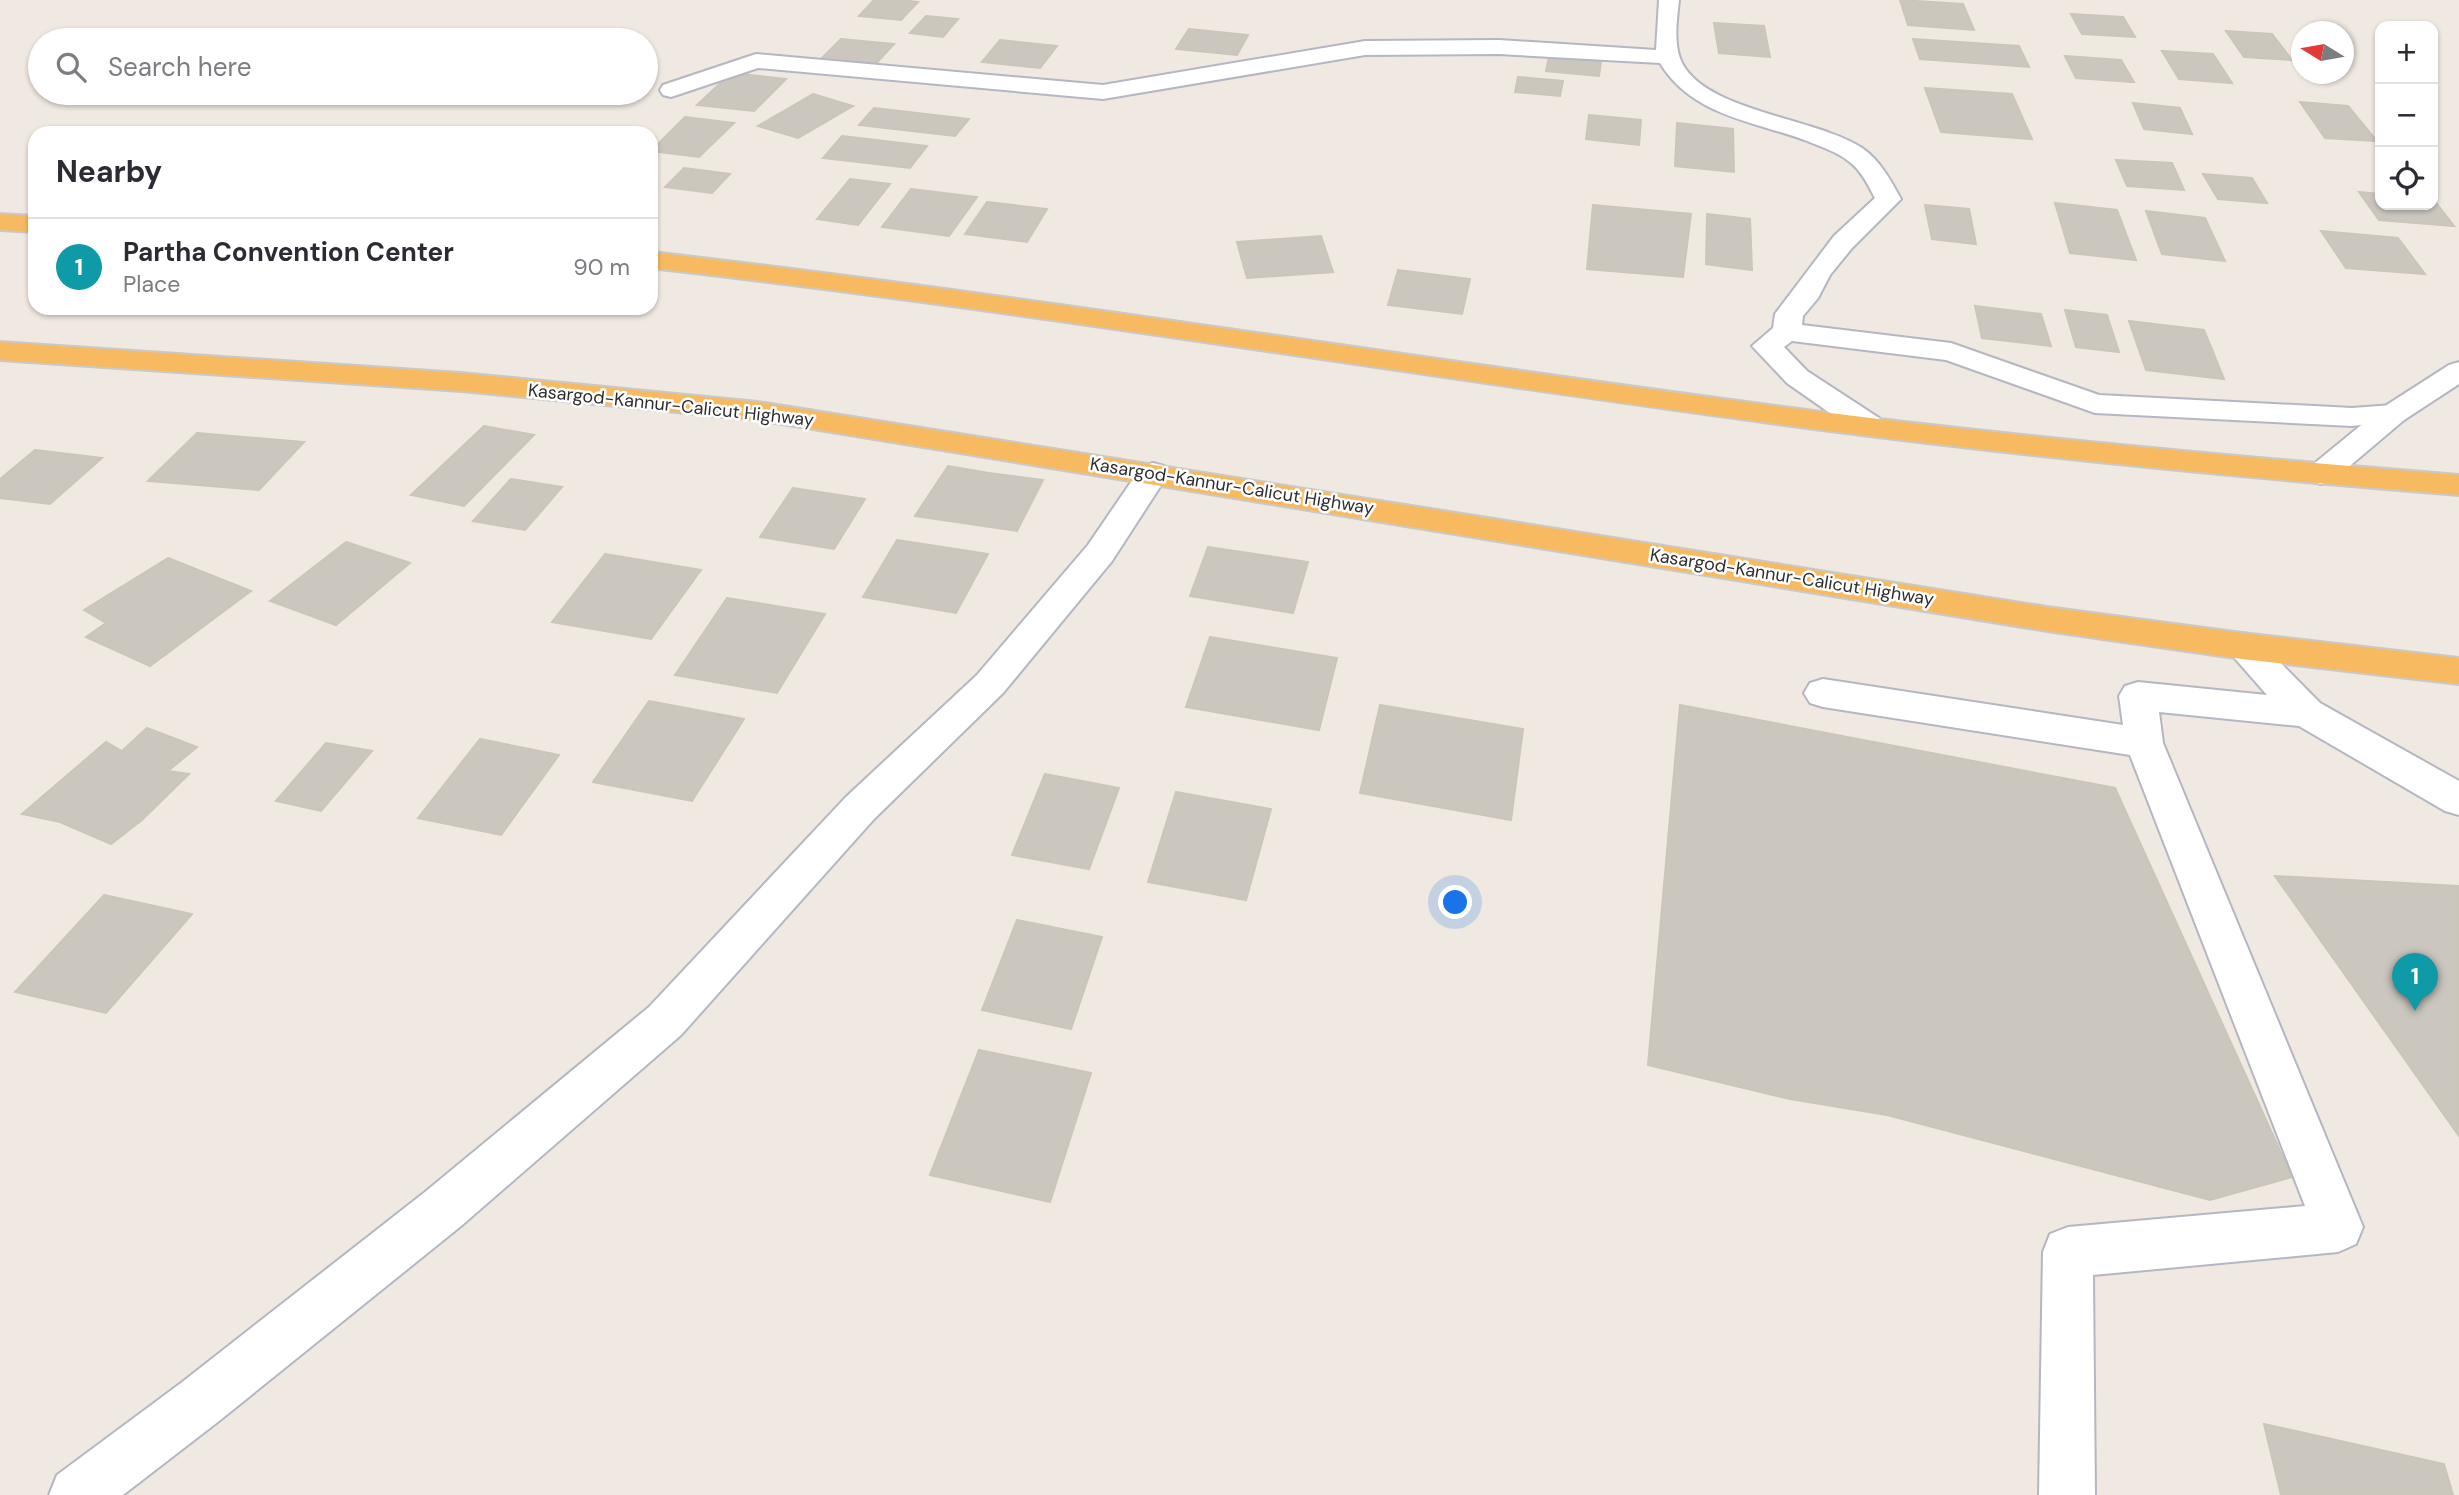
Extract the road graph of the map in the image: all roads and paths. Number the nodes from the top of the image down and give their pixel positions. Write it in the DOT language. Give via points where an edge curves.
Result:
graph roads {
  1 [pos="1669,0"];
  2 [pos="1669,57"];
  3 [pos="671,90"];
  4 [pos="0,222"];
  5 [pos="28,224"];
  6 [pos="658,261"];
  7 [pos="1787,332"];
  8 [pos="0,351"];
  9 [pos="2459,371"];
  10 [pos="2393,414"];
  11 [pos="1868,425"];
  12 [pos="1153,473"];
  13 [pos="2321,474"];
  14 [pos="2459,485"];
  15 [pos="2242,646"];
  16 [pos="2459,671"];
  17 [pos="1823,693"];
  18 [pos="2307,713"];
  19 [pos="2144,743"];
  20 [pos="2459,800"];
  21 [pos="77,1495"];
  22 [pos="2067,1495"];
  1 -- 2 [label="street"];
  2 -- 3 [label="street" via="1499,47 1365,48 1103,92 755,61"];
  2 -- 7 [label="street" via="1687,86 1853,153 1876,175 1888,199 1818,273 1790,314"];
  4 -- 5 [label="highway"];
  6 -- 11 [label="highway" via="1064,310"];
  7 -- 10 [label="street" via="1951,352 2095,404 2352,417"];
  7 -- 11 [label="street" via="1766,346 1797,377"];
  8 -- 12 [label="highway, Kasargod-Kannur-Calicut Highway" via="461,382 758,411"];
  9 -- 10 [label="street"];
  10 -- 13 [label="street"];
  11 -- 13 [label="highway" via="2171,462"];
  12 -- 15 [label="highway, Kasargod-Kannur-Calicut Highway" via="2047,619"];
  12 -- 21 [label="street" via="1100,553 990,684 860,807 665,1021 443,1209"];
  13 -- 14 [label="highway"];
  15 -- 16 [label="highway, Kasargod-Kannur-Calicut Highway"];
  15 -- 18 [label="street"];
  17 -- 19 [label="street"];
  18 -- 19 [label="street" via="2138,696"];
  18 -- 20 [label="street"];
  19 -- 22 [label="street" via="2338,1227 2068,1252"];
}
